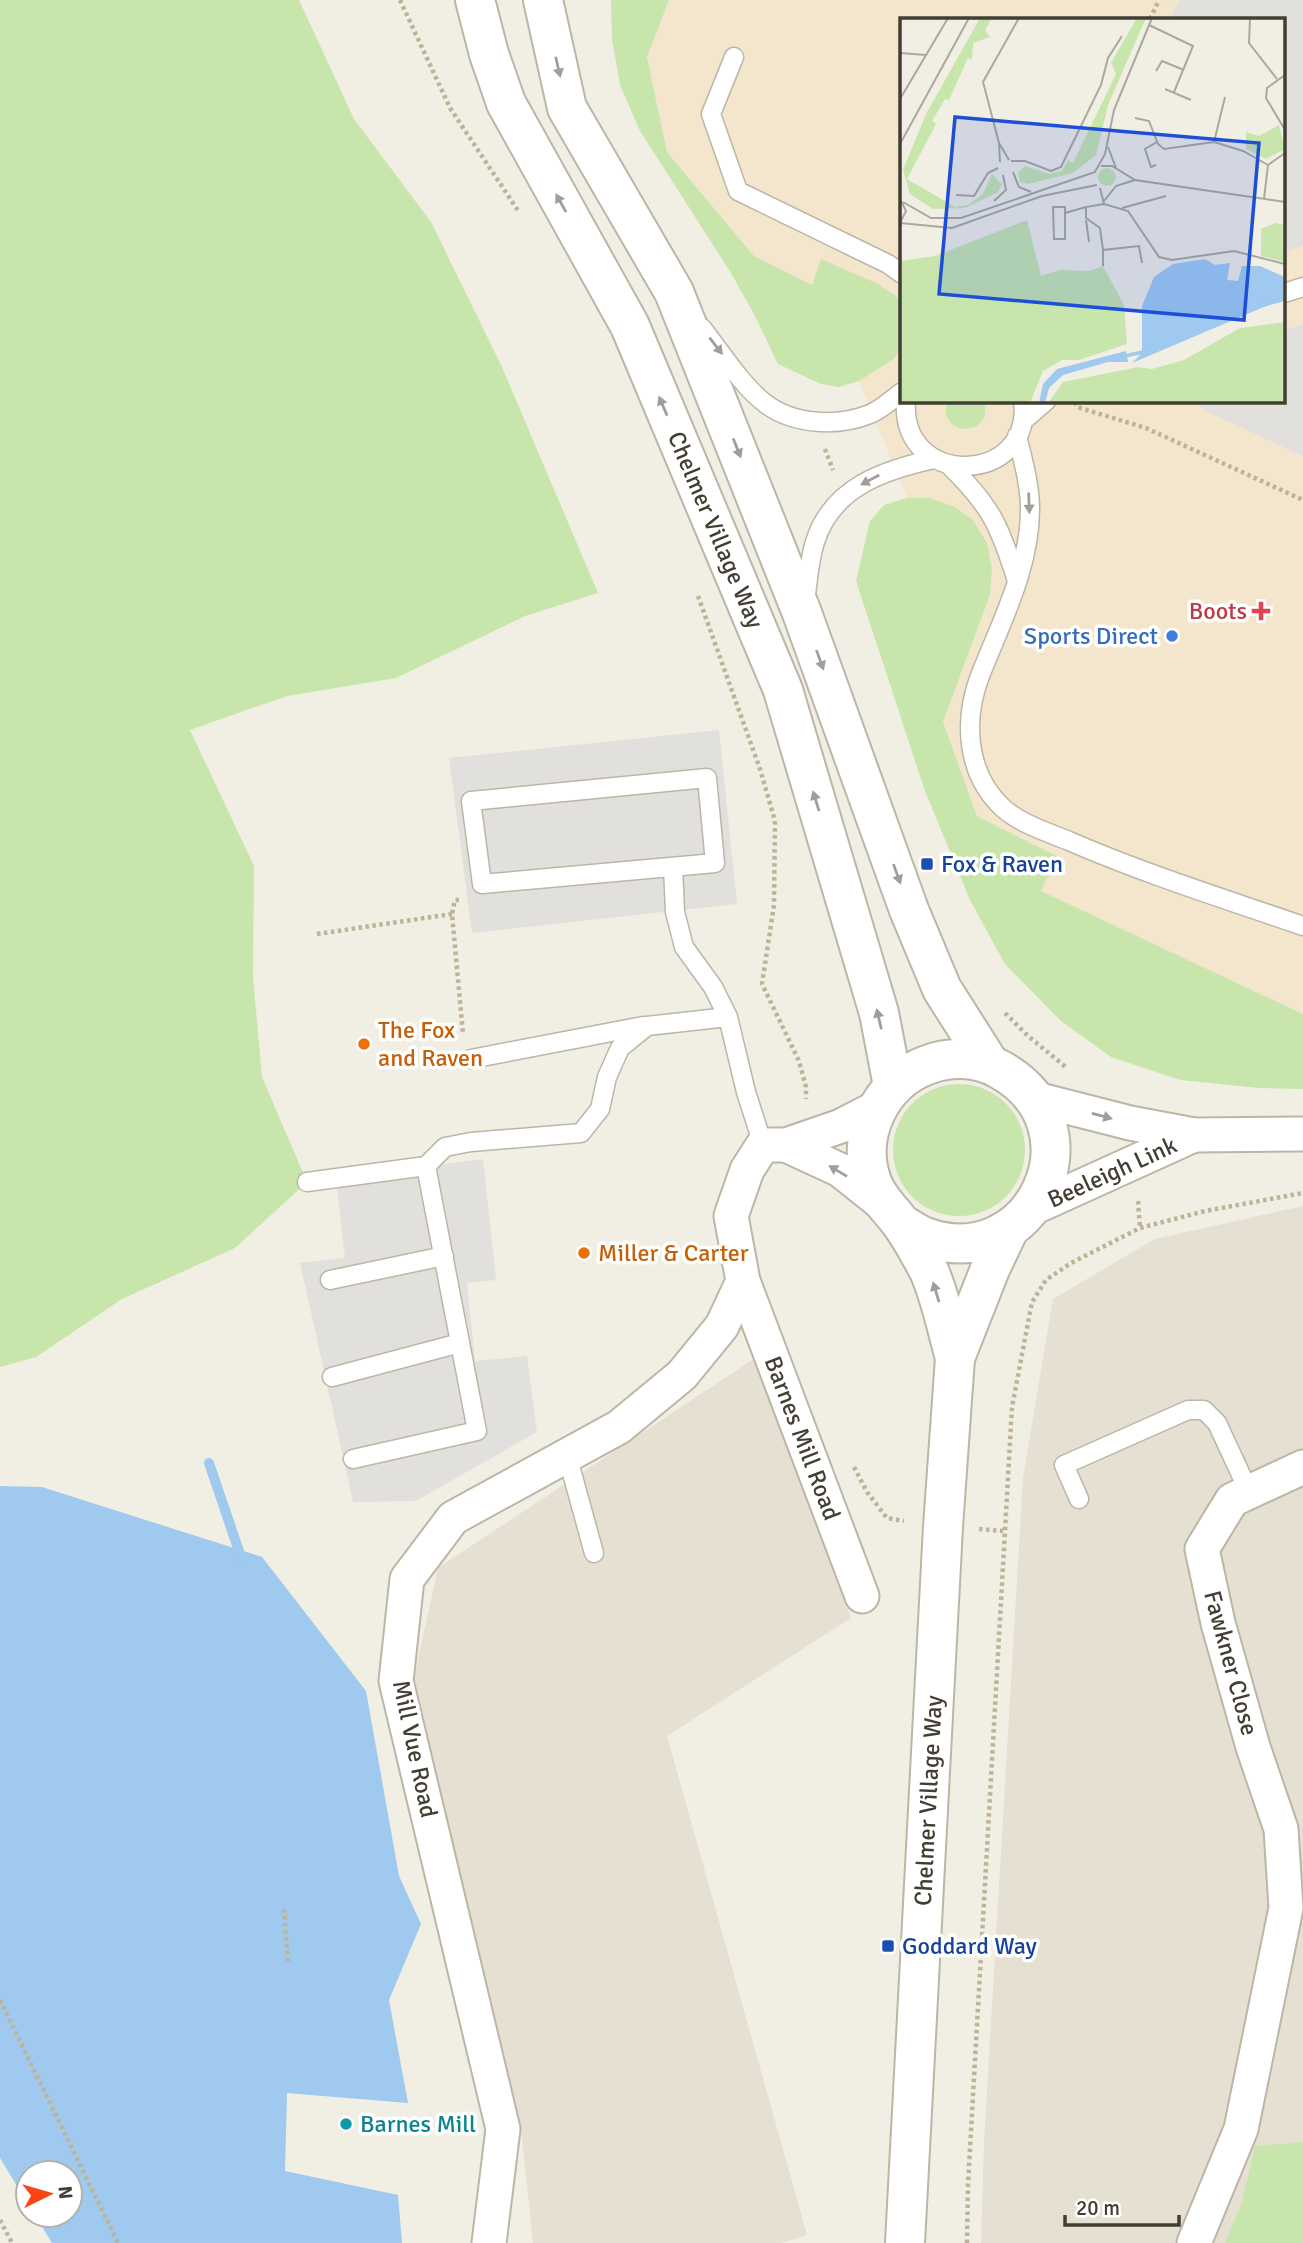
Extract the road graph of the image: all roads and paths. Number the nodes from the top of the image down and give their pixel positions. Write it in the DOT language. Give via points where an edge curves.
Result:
graph roads {
  1 [pos="475,0"];
  2 [pos="543,0"];
  3 [pos="1159,0"];
  4 [pos="1150,18"];
  5 [pos="734,57"];
  6 [pos="900,273"];
  7 [pos="1303,287"];
  8 [pos="674,292"];
  9 [pos="1286,292"];
  10 [pos="900,394"];
  11 [pos="906,402"];
  12 [pos="1023,402"];
  13 [pos="1045,402"];
  14 [pos="1074,402"];
  15 [pos="1020,429"];
  16 [pos="941,462"];
  17 [pos="1303,500"];
  18 [pos="1017,581"];
  19 [pos="802,612"];
  20 [pos="673,867"];
  21 [pos="482,884"];
  22 [pos="452,914"];
  23 [pos="1303,926"];
  24 [pos="317,934"];
  25 [pos="999,1007"];
  26 [pos="728,1017"];
  27 [pos="647,1026"];
  28 [pos="471,1059"];
  29 [pos="989,1063"];
  30 [pos="1074,1073"];
  31 [pos="885,1096"];
  32 [pos="1035,1099"];
  33 [pos="1303,1134"];
  34 [pos="1194,1135"];
  35 [pos="774,1145"];
  36 [pos="1134,1163"];
  37 [pos="426,1166"];
  38 [pos="307,1182"];
  39 [pos="1303,1193"];
  40 [pos="893,1215"];
  41 [pos="1020,1219"];
  42 [pos="1140,1228"];
  43 [pos="443,1256"];
  44 [pos="330,1280"];
  45 [pos="743,1281"];
  46 [pos="460,1343"];
  47 [pos="955,1358"];
  48 [pos="332,1377"];
  49 [pos="567,1455"];
  50 [pos="354,1459"];
  51 [pos="1303,1467"];
  52 [pos="1249,1492"];
  53 [pos="1079,1499"];
  54 [pos="594,1553"];
  55 [pos="862,1596"];
  56 [pos="284,1909"];
  57 [pos="1295,1909"];
  58 [pos="288,1963"];
  59 [pos="0,2000"];
  60 [pos="0,2220"];
  61 [pos="12,2243"];
  62 [pos="118,2243"];
  63 [pos="489,2243"];
  64 [pos="905,2243"];
  65 [pos="967,2243"];
  66 [pos="1194,2243"];
  31 -- 1 [label="street, Chelmer Village Way, one-way" via="878,1013 783,690 630,326 506,103"];
  2 -- 8 [label="street, Chelmer Village Way, one-way" via="567,108"];
  3 -- 4 [label="path"];
  5 -- 6 [label="lane" via="711,114 738,191"];
  7 -- 9 [label="lane"];
  8 -- 10 [label="lane, one-way" via="766,404 800,420 848,421 872,413"];
  8 -- 19 [label="street, Chelmer Village Way, one-way"];
  11 -- 16 [label="lane" via="912,435"];
  12 -- 15 [label="lane"];
  13 -- 15 [label="lane"];
  14 -- 17 [label="path" via="1077,407 1146,428"];
  15 -- 16 [label="lane" via="1008,449 995,459 965,468"];
  15 -- 18 [label="lane, one-way" via="1030,511"];
  16 -- 18 [label="lane" via="975,491 994,517"];
  16 -- 19 [label="lane, one-way" via="895,468 848,492 815,541"];
  18 -- 23 [label="lane" via="979,680 971,716 969,738 986,789 1004,809 1027,823 1107,858"];
  19 -- 29 [label="street, Chelmer Village Way, one-way" via="942,989"];
  20 -- 21 [label="lane"];
  20 -- 21 [label="lane" via="715,863 707,778 471,802"];
  20 -- 26 [label="lane" via="675,912 684,947"];
  21 -- 22 [label="path" via="468,897 455,900"];
  22 -- 24 [label="path"];
  22 -- 28 [label="path" via="463,1034"];
  25 -- 30 [label="path"];
  26 -- 27 [label="lane"];
  26 -- 35 [label="lane" via="746,1092"];
  27 -- 28 [label="lane"];
  27 -- 37 [label="lane" via="620,1048 600,1109 581,1133 445,1147"];
  29 -- 31 [label="street, Chelmer Village Way" via="964,1058 938,1061 914,1070"];
  29 -- 32 [label="street, Chelmer Village Way" via="1015,1077"];
  31 -- 35 [label="street" via="841,1126"];
  31 -- 40 [label="street, Chelmer Village Way" via="869,1131 866,1157 872,1182"];
  32 -- 34 [label="street, Beeleigh Link, one-way"];
  32 -- 41 [label="street, Chelmer Village Way" via="1048,1126 1051,1155 1045,1184"];
  33 -- 34 [label="street, Beeleigh Link"];
  34 -- 36 [label="street, Beeleigh Link"];
  40 -- 35 [label="street, one-way" via="840,1170"];
  35 -- 45 [label="street" via="747,1170 731,1216"];
  36 -- 41 [label="street, Beeleigh Link"];
  36 -- 42 [label="path"];
  37 -- 38 [label="lane"];
  37 -- 43 [label="lane"];
  39 -- 42 [label="path" via="1205,1210"];
  40 -- 41 [label="street" via="924,1237 953,1244 982,1241"];
  47 -- 40 [label="street, Chelmer Village Way, one-way" via="930,1273"];
  41 -- 47 [label="street, Chelmer Village Way" via="990,1269"];
  42 -- 65 [label="path" via="1046,1280 1032,1303 1012,1407"];
  43 -- 44 [label="lane"];
  43 -- 46 [label="lane"];
  45 -- 49 [label="street, Mill Vue Road" via="722,1326 682,1375 620,1427"];
  45 -- 55 [label="street, Barnes Mill Road"];
  46 -- 48 [label="lane"];
  46 -- 50 [label="lane" via="477,1431"];
  47 -- 64 [label="street, Chelmer Village Way"];
  49 -- 54 [label="lane"];
  49 -- 63 [label="street, Mill Vue Road" via="453,1518 408,1579 396,1681 503,2129"];
  51 -- 52 [label="street, Fawkner Close"];
  52 -- 53 [label="lane" via="1217,1423 1203,1410 1188,1410 1064,1465"];
  52 -- 57 [label="street, Fawkner Close" via="1231,1500 1202,1549 1218,1623 1280,1829"];
  56 -- 58 [label="path"];
  57 -- 66 [label="street, Fawkner Close" via="1241,2129"];
  59 -- 62 [label="path"];
  60 -- 61 [label="path"];
}
